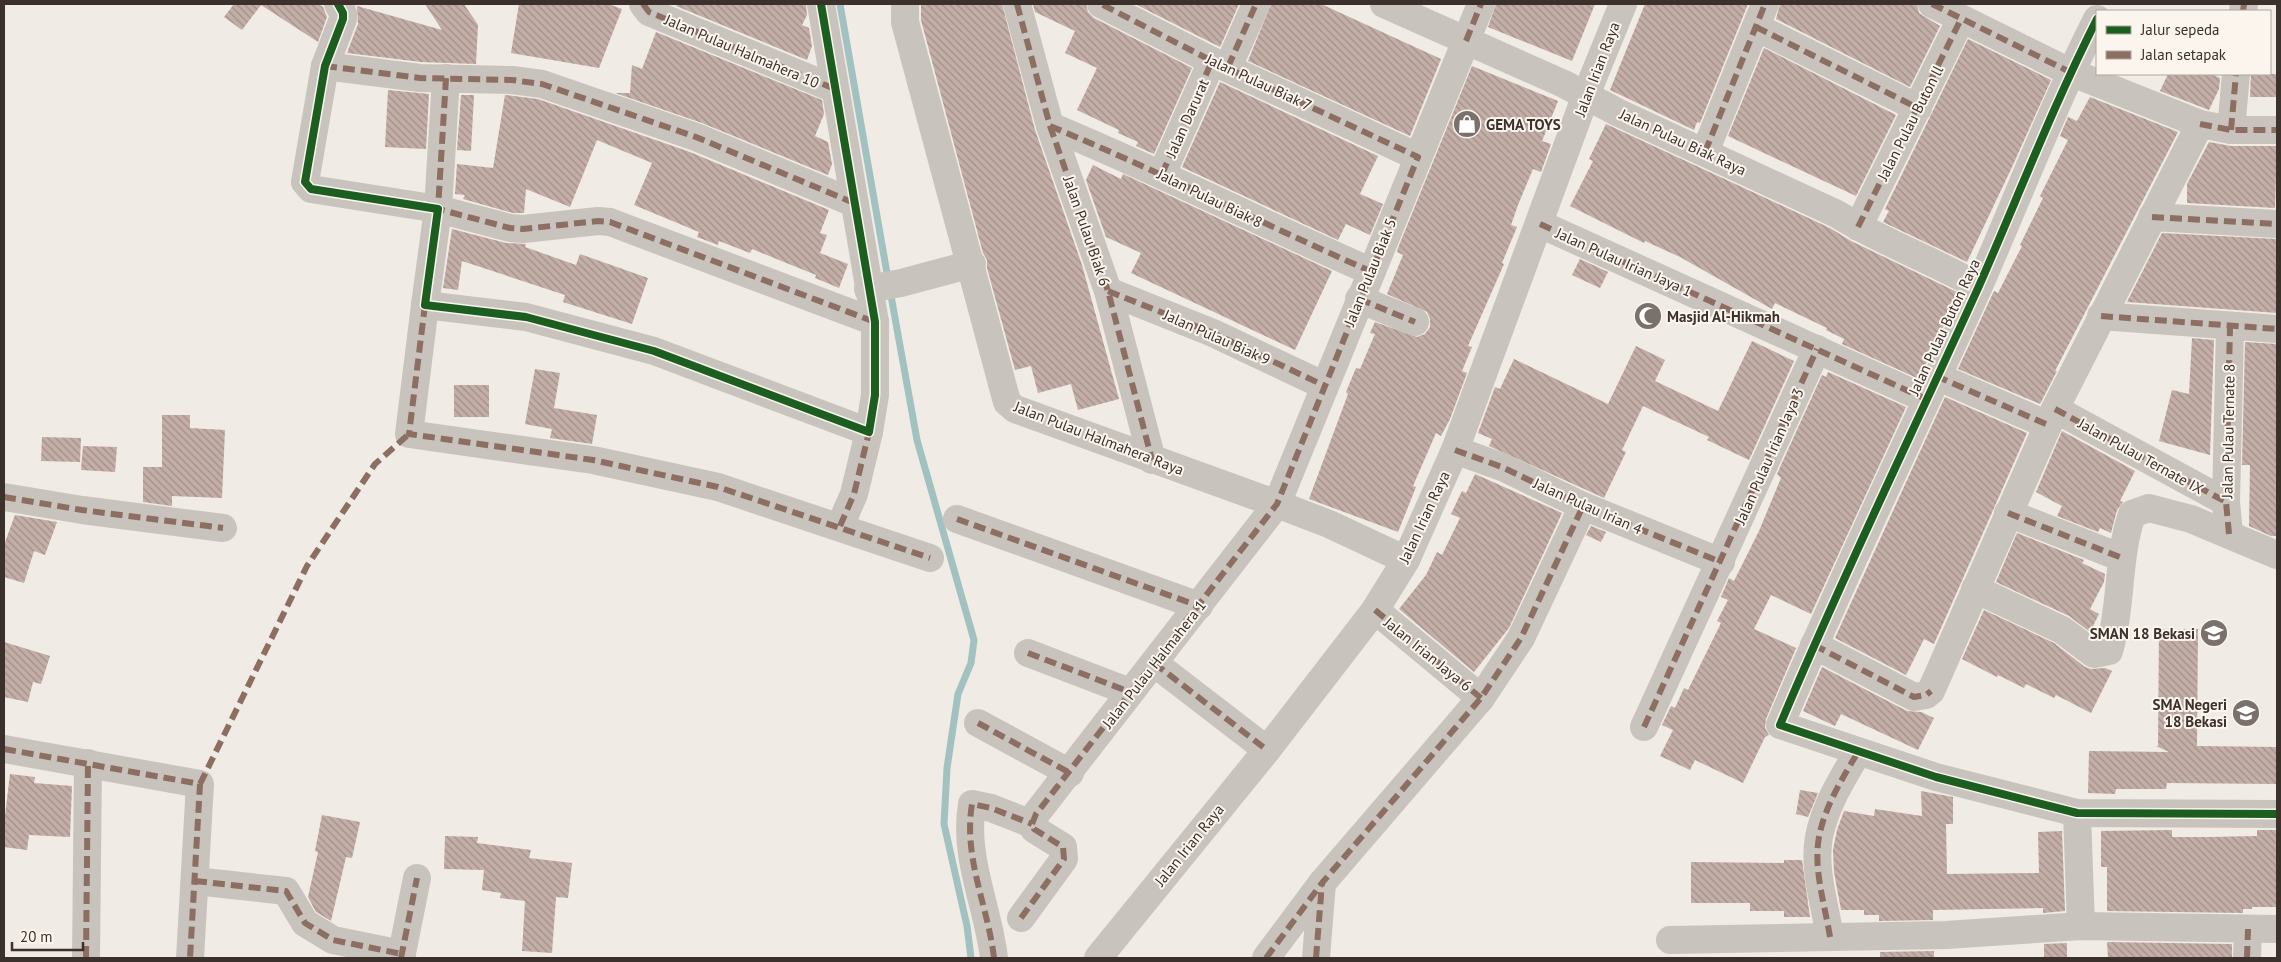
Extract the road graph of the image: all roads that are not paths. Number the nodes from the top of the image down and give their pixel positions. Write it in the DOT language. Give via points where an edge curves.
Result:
graph roads {
  1 [pos="338,4"];
  2 [pos="820,4"];
  3 [pos="905,4"];
  4 [pos="1018,4"];
  5 [pos="1101,4"];
  6 [pos="1256,4"];
  7 [pos="1384,4"];
  8 [pos="1480,4"];
  9 [pos="1623,4"];
  10 [pos="1932,4"];
  11 [pos="646,8"];
  12 [pos="1761,15"];
  13 [pos="1961,19"];
  14 [pos="2096,21"];
  15 [pos="1466,41"];
  16 [pos="1220,64"];
  17 [pos="325,66"];
  18 [pos="2070,72"];
  19 [pos="2236,75"];
  20 [pos="446,78"];
  21 [pos="835,89"];
  22 [pos="1586,95"];
  23 [pos="1918,108"];
  24 [pos="2200,124"];
  25 [pos="1050,126"];
  26 [pos="2231,130"];
  27 [pos="2277,130"];
  28 [pos="1704,152"];
  29 [pos="1418,157"];
  30 [pos="1162,174"];
  31 [pos="854,203"];
  32 [pos="438,209"];
  33 [pos="2152,217"];
  34 [pos="1540,224"];
  35 [pos="2277,224"];
  36 [pos="1858,227"];
  37 [pos="972,264"];
  38 [pos="1370,271"];
  39 [pos="885,286"];
  40 [pos="1978,286"];
  41 [pos="1108,291"];
  42 [pos="1359,299"];
  43 [pos="425,305"];
  44 [pos="2101,316"];
  45 [pos="875,322"];
  46 [pos="1415,322"];
  47 [pos="2230,327"];
  48 [pos="2277,329"];
  49 [pos="1817,349"];
  50 [pos="1325,386"];
  51 [pos="1931,388"];
  52 [pos="2052,417"];
  53 [pos="869,432"];
  54 [pos="1455,450"];
  55 [pos="1152,460"];
  56 [pos="4,497"];
  57 [pos="2226,502"];
  58 [pos="1277,504"];
  59 [pos="1583,506"];
  60 [pos="2008,513"];
  61 [pos="957,519"];
  62 [pos="840,526"];
  63 [pos="223,528"];
  64 [pos="2229,534"];
  65 [pos="2277,555"];
  66 [pos="930,558"];
  67 [pos="2122,558"];
  68 [pos="1406,560"];
  69 [pos="1721,562"];
  70 [pos="1975,589"];
  71 [pos="1199,606"];
  72 [pos="1375,610"];
  73 [pos="1814,645"];
  74 [pos="1028,654"];
  75 [pos="1154,663"];
  76 [pos="1130,692"];
  77 [pos="1481,698"];
  78 [pos="978,723"];
  79 [pos="1644,727"];
  80 [pos="4,749"];
  81 [pos="1267,750"];
  82 [pos="1858,752"];
  83 [pos="88,763"];
  84 [pos="1070,772"];
  85 [pos="2077,813"];
  86 [pos="2277,814"];
  87 [pos="1032,824"];
  88 [pos="417,878"];
  89 [pos="194,881"];
  90 [pos="1322,883"];
  91 [pos="1021,918"];
  92 [pos="2081,926"];
  93 [pos="2277,928"];
  94 [pos="2248,929"];
  95 [pos="1830,937"];
  96 [pos="1670,940"];
  97 [pos="1946,946"];
  98 [pos="401,956"];
  99 [pos="86,958"];
  100 [pos="190,958"];
  101 [pos="994,958"];
  102 [pos="1098,958"];
  103 [pos="1266,958"];
  104 [pos="1316,958"];
  105 [pos="2247,958"];
  1 -- 17 [label="street" via="343,19"];
  2 -- 21 [label="street"];
  3 -- 37 [label="street, Jalan Pulau Halmahera Raya" via="905,22"];
  4 -- 25 [label="street, Jalan Pulau Biak 6"];
  5 -- 16 [label="street, Jalan Pulau Biak 7"];
  6 -- 16 [label="street, Jalan Darurat"];
  7 -- 15 [label="street, Jalan Pulau Biak Raya"];
  8 -- 15 [label="street, Jalan Pulau Biak 5"];
  9 -- 22 [label="street, Jalan Irian Raya"];
  10 -- 13 [label="street"];
  11 -- 21 [label="street, Jalan Pulau Halmahera 10"];
  12 -- 23 [label="street"];
  12 -- 28 [label="street"];
  13 -- 18 [label="street"];
  13 -- 23 [label="street, Jalan Pulau Buton ll"];
  14 -- 18 [label="street, Jalan Pulau Buton Raya"];
  15 -- 22 [label="street, Jalan Pulau Biak Raya"];
  15 -- 29 [label="street, Jalan Pulau Biak 5"];
  16 -- 29 [label="street, Jalan Pulau Biak 7"];
  16 -- 30 [label="street, Jalan Darurat"];
  17 -- 20 [label="street" via="420,78"];
  17 -- 32 [label="street" via="304,176 307,186"];
  18 -- 24 [label="street"];
  18 -- 40 [label="street, Jalan Pulau Buton Raya"];
  19 -- 26 [label="street"];
  20 -- 31 [label="street" via="542,84 696,136"];
  20 -- 32 [label="street"];
  21 -- 31 [label="street"];
  22 -- 28 [label="street, Jalan Pulau Biak Raya"];
  22 -- 34 [label="street, Jalan Irian Raya"];
  23 -- 36 [label="street, Jalan Pulau Buton ll"];
  24 -- 26 [label="street"];
  24 -- 33 [label="street"];
  25 -- 30 [label="street, Jalan Pulau Biak 8"];
  25 -- 41 [label="street, Jalan Pulau Biak 6"];
  26 -- 27 [label="street"];
  28 -- 36 [label="street, Jalan Pulau Biak Raya"];
  29 -- 38 [label="street, Jalan Pulau Biak 5"];
  30 -- 38 [label="street, Jalan Pulau Biak 8"];
  31 -- 39 [label="street"];
  32 -- 43 [label="street"];
  32 -- 45 [label="street" via="516,228 610,222"];
  33 -- 35 [label="street"];
  33 -- 44 [label="street"];
  34 -- 49 [label="street, Jalan Pulau Irian Jaya 1"];
  34 -- 54 [label="street, Jalan Irian Raya"];
  36 -- 40 [label="street, Jalan Pulau Biak Raya"];
  37 -- 39 [label="street"];
  37 -- 55 [label="street, Jalan Pulau Halmahera Raya" via="1007,402 1015,409"];
  38 -- 42 [label="street, Jalan Pulau Biak 5"];
  39 -- 45 [label="street"];
  40 -- 51 [label="street, Jalan Pulau Buton Raya"];
  41 -- 50 [label="street, Jalan Pulau Biak 9" via="1212,333"];
  41 -- 55 [label="street, Jalan Pulau Biak 6"];
  42 -- 46 [label="street"];
  42 -- 50 [label="street, Jalan Pulau Biak 5"];
  43 -- 53 [label="street" via="526,317 654,351"];
  43 -- 62 [label="street" via="409,434 593,460 718,487"];
  44 -- 47 [label="street"];
  44 -- 52 [label="street"];
  45 -- 53 [label="street" via="875,385"];
  47 -- 48 [label="street"];
  47 -- 57 [label="street, Jalan Pulau Ternate 8"];
  49 -- 51 [label="street, Jalan Pulau Irian Jaya 1"];
  49 -- 69 [label="street, Jalan Pulau Irian Jaya 3"];
  50 -- 58 [label="street, Jalan Pulau Biak 5"];
  51 -- 52 [label="street, Jalan Pulau Ternate IX"];
  51 -- 73 [label="street, Jalan Pulau Buton Raya"];
  52 -- 57 [label="street, Jalan Pulau Ternate IX"];
  52 -- 60 [label="street"];
  53 -- 62 [label="street" via="854,494"];
  54 -- 59 [label="street, Jalan Pulau Irian 4" via="1502,467"];
  54 -- 68 [label="street, Jalan Irian Raya"];
  55 -- 58 [label="street, Jalan Pulau Halmahera Raya"];
  56 -- 63 [label="street"];
  57 -- 64 [label="street, Jalan Pulau Ternate 8"];
  58 -- 68 [label="street, Jalan Pulau Halmahera Raya"];
  58 -- 71 [label="street, Jalan Pulau Halmahera 1"];
  59 -- 69 [label="street, Jalan Pulau Irian 4"];
  59 -- 77 [label="street" via="1521,638"];
  60 -- 67 [label="street"];
  60 -- 70 [label="street"];
  61 -- 71 [label="street"];
  62 -- 66 [label="street"];
  64 -- 65 [label="street"];
  64 -- 67 [label="street" via="2191,519 2149,508 2132,514 2124,537"];
  67 -- 70 [label="street" via="2114,635 2109,651 2103,654 2094,654 2062,630"];
  68 -- 72 [label="street, Jalan Irian Raya"];
  69 -- 79 [label="street, Jalan Pulau Irian Jaya 3"];
  70 -- 73 [label="street" via="1926,695 1914,697"];
  71 -- 75 [label="street, Jalan Pulau Halmahera 1"];
  72 -- 77 [label="street, Jalan Irian Jaya 6"];
  72 -- 81 [label="street, Jalan Irian Raya"];
  73 -- 82 [label="street, Jalan Pulau Buton Raya" via="1780,725"];
  74 -- 76 [label="street"];
  75 -- 76 [label="street, Jalan Pulau Halmahera 1"];
  75 -- 81 [label="street"];
  76 -- 84 [label="street, Jalan Pulau Halmahera 1"];
  77 -- 90 [label="street"];
  78 -- 84 [label="street"];
  80 -- 83 [label="street"];
  81 -- 102 [label="street, Jalan Irian Raya"];
  82 -- 85 [label="street" via="1936,777"];
  82 -- 95 [label="street" via="1830,800 1819,837 1818,864"];
  83 -- 89 [label="street" via="200,784"];
  83 -- 99 [label="street"];
  84 -- 87 [label="street, Jalan Pulau Halmahera 1" via="1036,814"];
  85 -- 86 [label="street"];
  85 -- 92 [label="street"];
  87 -- 91 [label="street" via="1034,829 1063,847 1064,859"];
  87 -- 101 [label="street" via="972,804 971,860 986,909"];
  88 -- 98 [label="street"];
  89 -- 98 [label="street" via="286,891 305,923 333,940"];
  89 -- 100 [label="street"];
  90 -- 103 [label="street"];
  90 -- 104 [label="street"];
  92 -- 94 [label="street"];
  92 -- 97 [label="street"];
  93 -- 94 [label="street"];
  94 -- 105 [label="street"];
  95 -- 96 [label="street"];
  95 -- 97 [label="street"];
}
